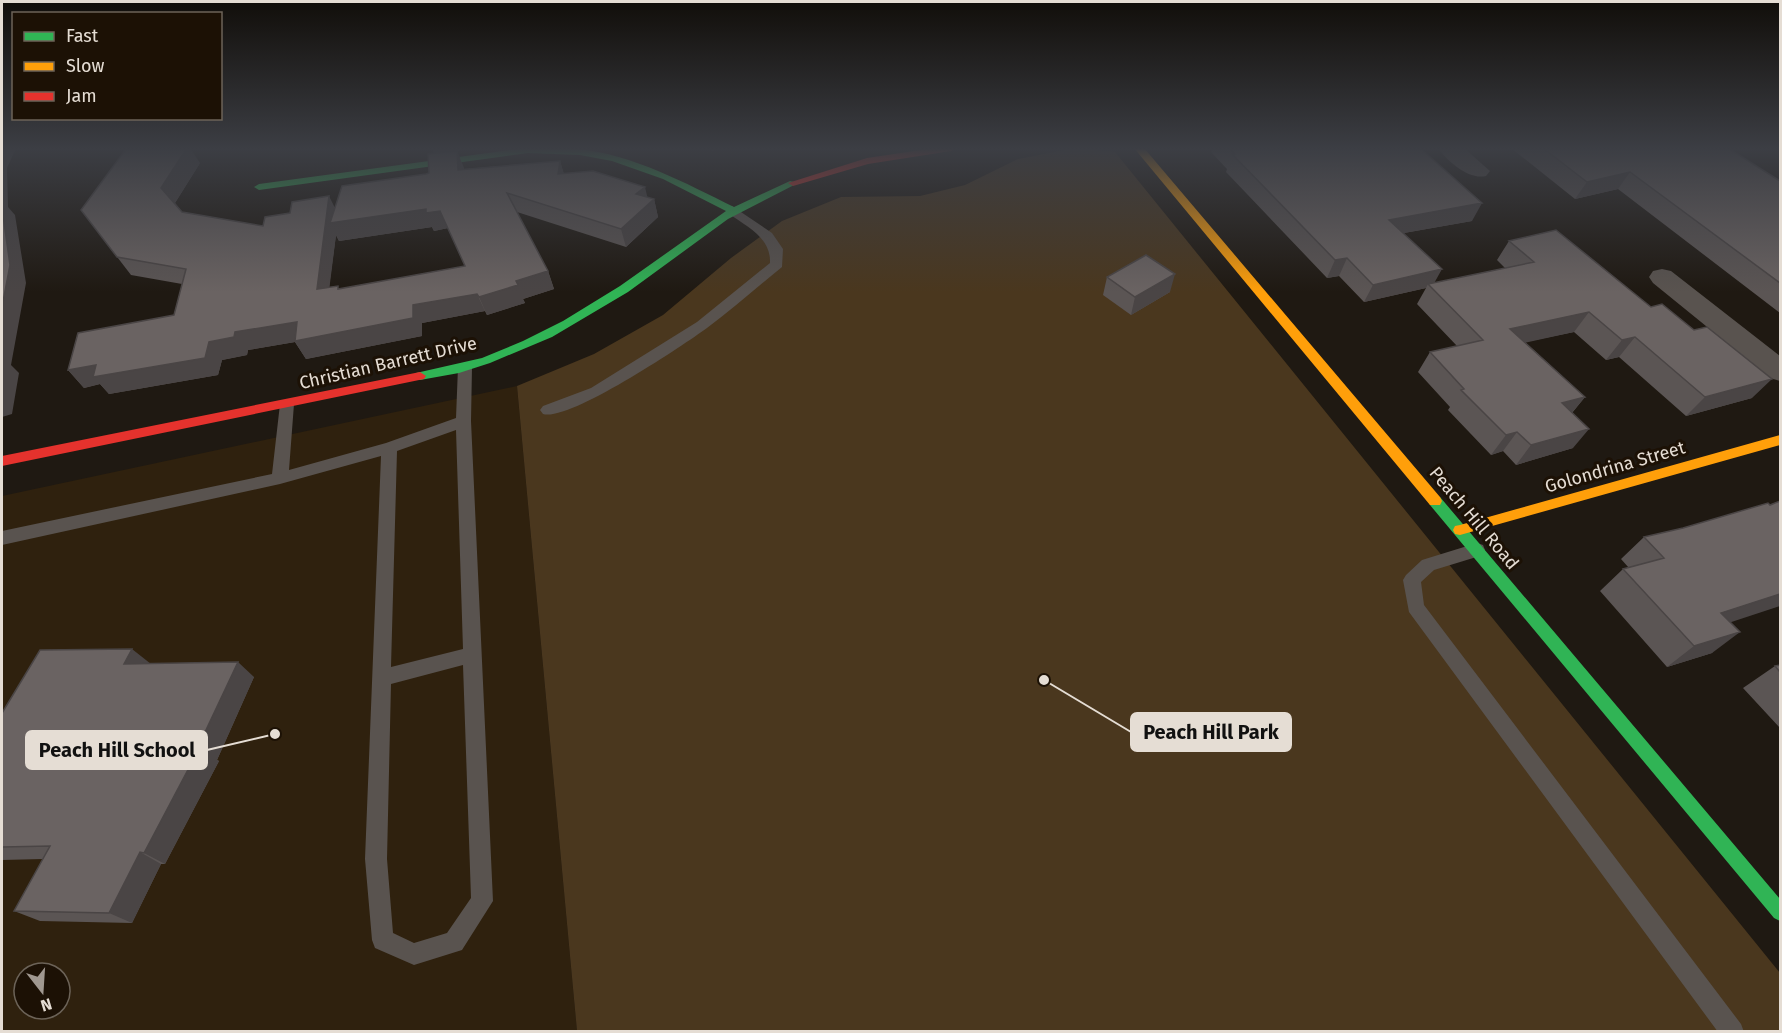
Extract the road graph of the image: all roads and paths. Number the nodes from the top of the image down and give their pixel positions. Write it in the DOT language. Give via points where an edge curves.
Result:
graph roads {
  1 [pos="704,196"];
  2 [pos="761,196"];
  3 [pos="1180,196"];
  4 [pos="732,210"];
  5 [pos="1662,277"];
  6 [pos="465,367"];
  7 [pos="1780,371"];
  8 [pos="287,404"];
  9 [pos="548,410"];
  10 [pos="463,421"];
  11 [pos="1780,440"];
  12 [pos="389,448"];
  13 [pos="2,461"];
  14 [pos="280,478"];
  15 [pos="1460,530"];
  16 [pos="2,538"];
  17 [pos="1477,550"];
  18 [pos="473,655"];
  19 [pos="382,678"];
  20 [pos="1780,912"];
  21 [pos="1733,1032"];
  1 -- 4 [label="street"];
  2 -- 4 [label="street, Christian Barrett Drive"];
  3 -- 15 [label="street, Peach Hill Road"];
  4 -- 6 [label="street, Christian Barrett Drive" via="589,312 522,347"];
  4 -- 9 [label="lane" via="767,236 777,249 777,264 702,325 596,392"];
  5 -- 7 [label="street"];
  6 -- 8 [label="street, Christian Barrett Drive"];
  6 -- 10 [label="lane"];
  8 -- 13 [label="street, Christian Barrett Drive"];
  8 -- 14 [label="lane"];
  10 -- 12 [label="lane"];
  10 -- 18 [label="lane"];
  11 -- 15 [label="street, Golondrina Street"];
  12 -- 14 [label="lane"];
  12 -- 19 [label="lane"];
  14 -- 16 [label="lane"];
  15 -- 17 [label="street, Peach Hill Road"];
  17 -- 20 [label="street, Peach Hill Road"];
  17 -- 21 [label="lane" via="1428,565 1412,580 1415,607"];
  18 -- 19 [label="lane"];
  18 -- 19 [label="lane" via="482,901 454,942 414,954 383,940 376,859"];
}
